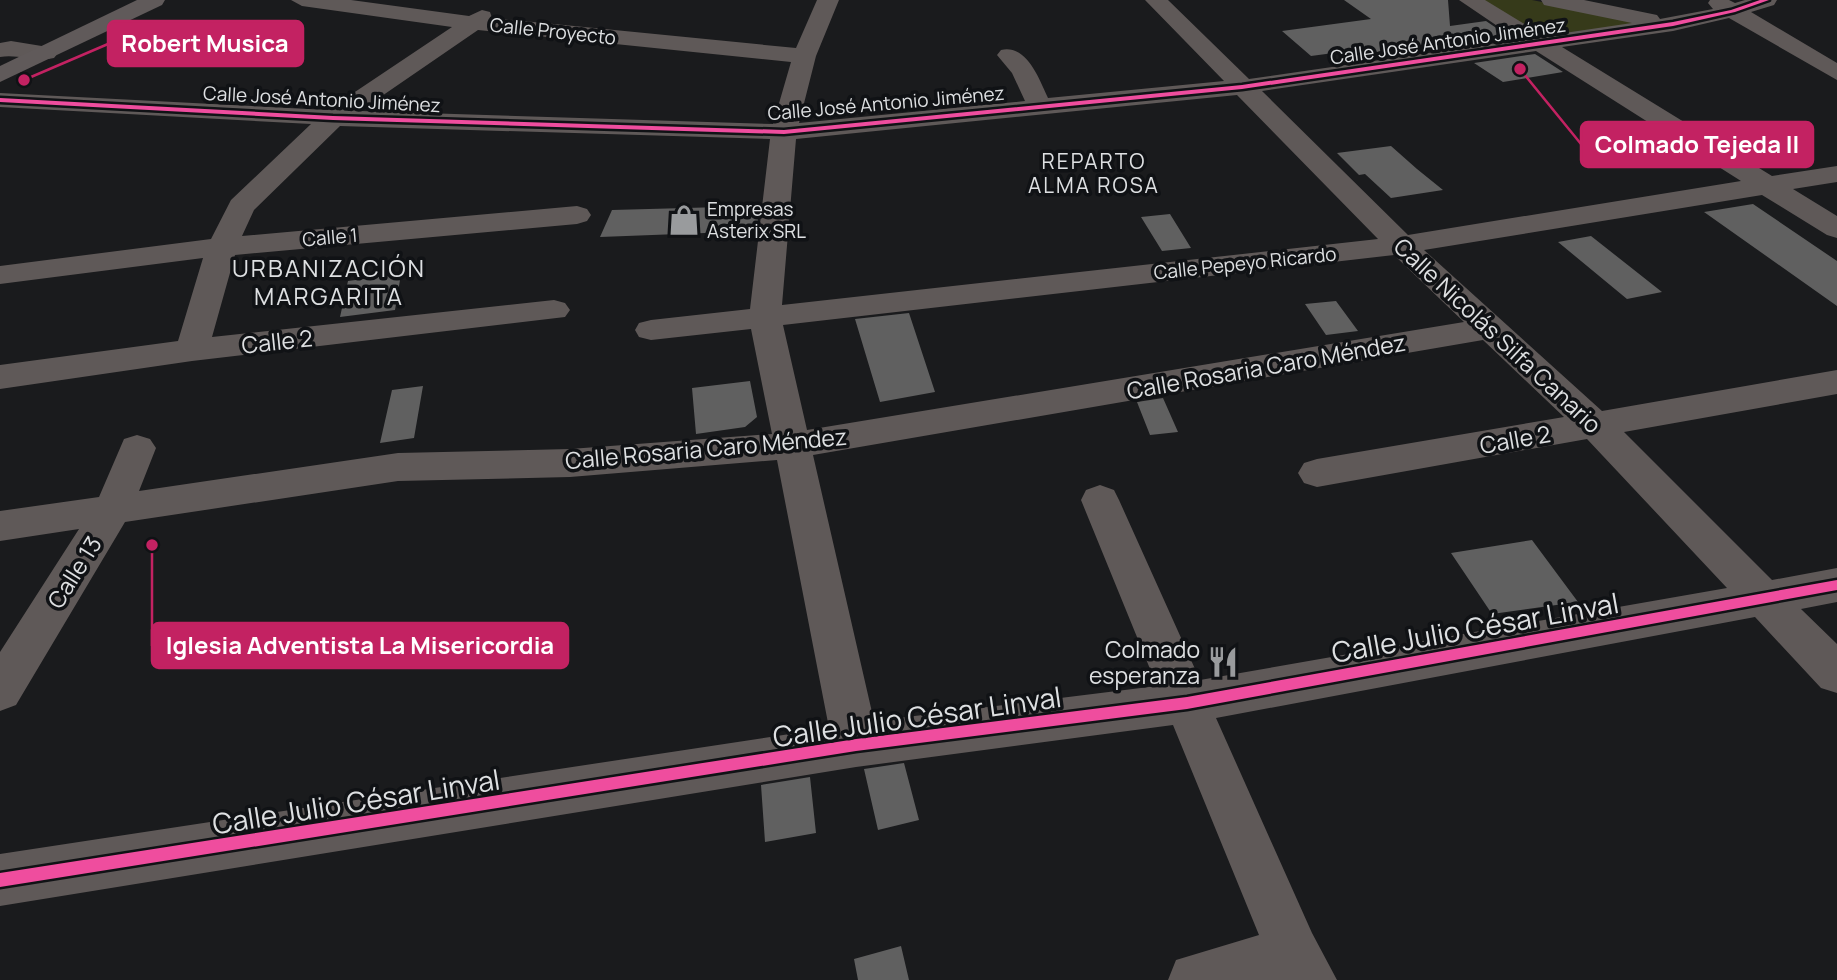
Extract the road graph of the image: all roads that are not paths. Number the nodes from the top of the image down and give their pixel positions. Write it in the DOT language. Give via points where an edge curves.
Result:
graph roads {
  1 [pos="154,0"];
  2 [pos="302,0"];
  3 [pos="507,0"];
  4 [pos="828,0"];
  5 [pos="1157,0"];
  6 [pos="1470,0"];
  7 [pos="1552,0"];
  8 [pos="1766,0"];
  9 [pos="1723,6"];
  10 [pos="473,23"];
  11 [pos="1673,24"];
  12 [pos="1541,46"];
  13 [pos="0,50"];
  14 [pos="46,53"];
  15 [pos="804,55"];
  16 [pos="1009,55"];
  17 [pos="1837,74"];
  18 [pos="0,75"];
  19 [pos="1242,87"];
  20 [pos="0,100"];
  21 [pos="1040,107"];
  22 [pos="333,118"];
  23 [pos="784,132"];
  24 [pos="1837,174"];
  25 [pos="1767,184"];
  26 [pos="577,215"];
  27 [pos="1837,229"];
  28 [pos="1401,245"];
  29 [pos="222,247"];
  30 [pos="0,275"];
  31 [pos="554,310"];
  32 [pos="765,317"];
  33 [pos="1491,328"];
  34 [pos="651,330"];
  35 [pos="192,350"];
  36 [pos="0,377"];
  37 [pos="1837,382"];
  38 [pos="1595,425"];
  39 [pos="793,445"];
  40 [pos="137,449"];
  41 [pos="1317,473"];
  42 [pos="1100,500"];
  43 [pos="113,509"];
  44 [pos="0,526"];
  45 [pos="1837,584"];
  46 [pos="1763,597"];
  47 [pos="1837,674"];
  48 [pos="0,691"];
  49 [pos="1187,703"];
  50 [pos="856,745"];
  51 [pos="0,880"];
  52 [pos="1301,966"];
  53 [pos="1196,980"];
  1 -- 14 [label="main road"];
  2 -- 10 [label="street, Calle Proyecto"];
  3 -- 10 [label="street"];
  4 -- 15 [label="street"];
  5 -- 19 [label="street, Calle Nicolás Silfa Canario"];
  6 -- 12 [label="street"];
  7 -- 11 [label="street"];
  8 -- 9 [label="street, Calle José Antonio Jiménez"];
  9 -- 11 [label="street, Calle José Antonio Jiménez"];
  9 -- 17 [label="street"];
  10 -- 15 [label="street, Calle Proyecto"];
  10 -- 22 [label="street"];
  11 -- 12 [label="street, Calle José Antonio Jiménez"];
  12 -- 19 [label="street, Calle José Antonio Jiménez"];
  12 -- 25 [label="street"];
  13 -- 14 [label="street"];
  14 -- 18 [label="main road"];
  15 -- 23 [label="street"];
  16 -- 21 [label="street" via="1023,71"];
  19 -- 21 [label="street, Calle José Antonio Jiménez"];
  19 -- 28 [label="street, Calle Nicolás Silfa Canario"];
  20 -- 22 [label="street, Calle José Antonio Jiménez"];
  21 -- 23 [label="street, Calle José Antonio Jiménez"];
  22 -- 23 [label="street, Calle José Antonio Jiménez"];
  22 -- 29 [label="street" via="241,206"];
  23 -- 32 [label="street"];
  24 -- 25 [label="street, Calle Pepeyo Ricardo"];
  25 -- 27 [label="street"];
  25 -- 28 [label="street, Calle Pepeyo Ricardo"];
  26 -- 29 [label="street, Calle 1"];
  28 -- 32 [label="street, Calle Pepeyo Ricardo"];
  28 -- 33 [label="street, Calle Nicolás Silfa Canario"];
  29 -- 30 [label="street, Calle 1"];
  29 -- 35 [label="street"];
  31 -- 35 [label="street, Calle 2"];
  32 -- 34 [label="street, Calle Pepeyo Ricardo"];
  32 -- 39 [label="street"];
  33 -- 38 [label="street, Calle Nicolás Silfa Canario"];
  33 -- 39 [label="street, Calle Rosaria Caro Méndez"];
  35 -- 36 [label="street, Calle 2"];
  37 -- 38 [label="street, Calle 2"];
  38 -- 41 [label="street, Calle 2"];
  38 -- 46 [label="street, Calle Nicolás Silfa Canario"];
  39 -- 43 [label="street, Calle Rosaria Caro Méndez" via="570,463 398,467"];
  39 -- 50 [label="street"];
  40 -- 43 [label="street, Calle 13"];
  42 -- 49 [label="street"];
  43 -- 44 [label="street, Calle Rosaria Caro Méndez"];
  43 -- 48 [label="street, Calle 13"];
  45 -- 46 [label="street, Calle Julio César Linval"];
  46 -- 47 [label="street, Calle Nicolás Silfa Canario"];
  46 -- 49 [label="street, Calle Julio César Linval"];
  49 -- 50 [label="street, Calle Julio César Linval"];
  49 -- 52 [label="street"];
  50 -- 51 [label="street, Calle Julio César Linval"];
  52 -- 53 [label="street"];
}
